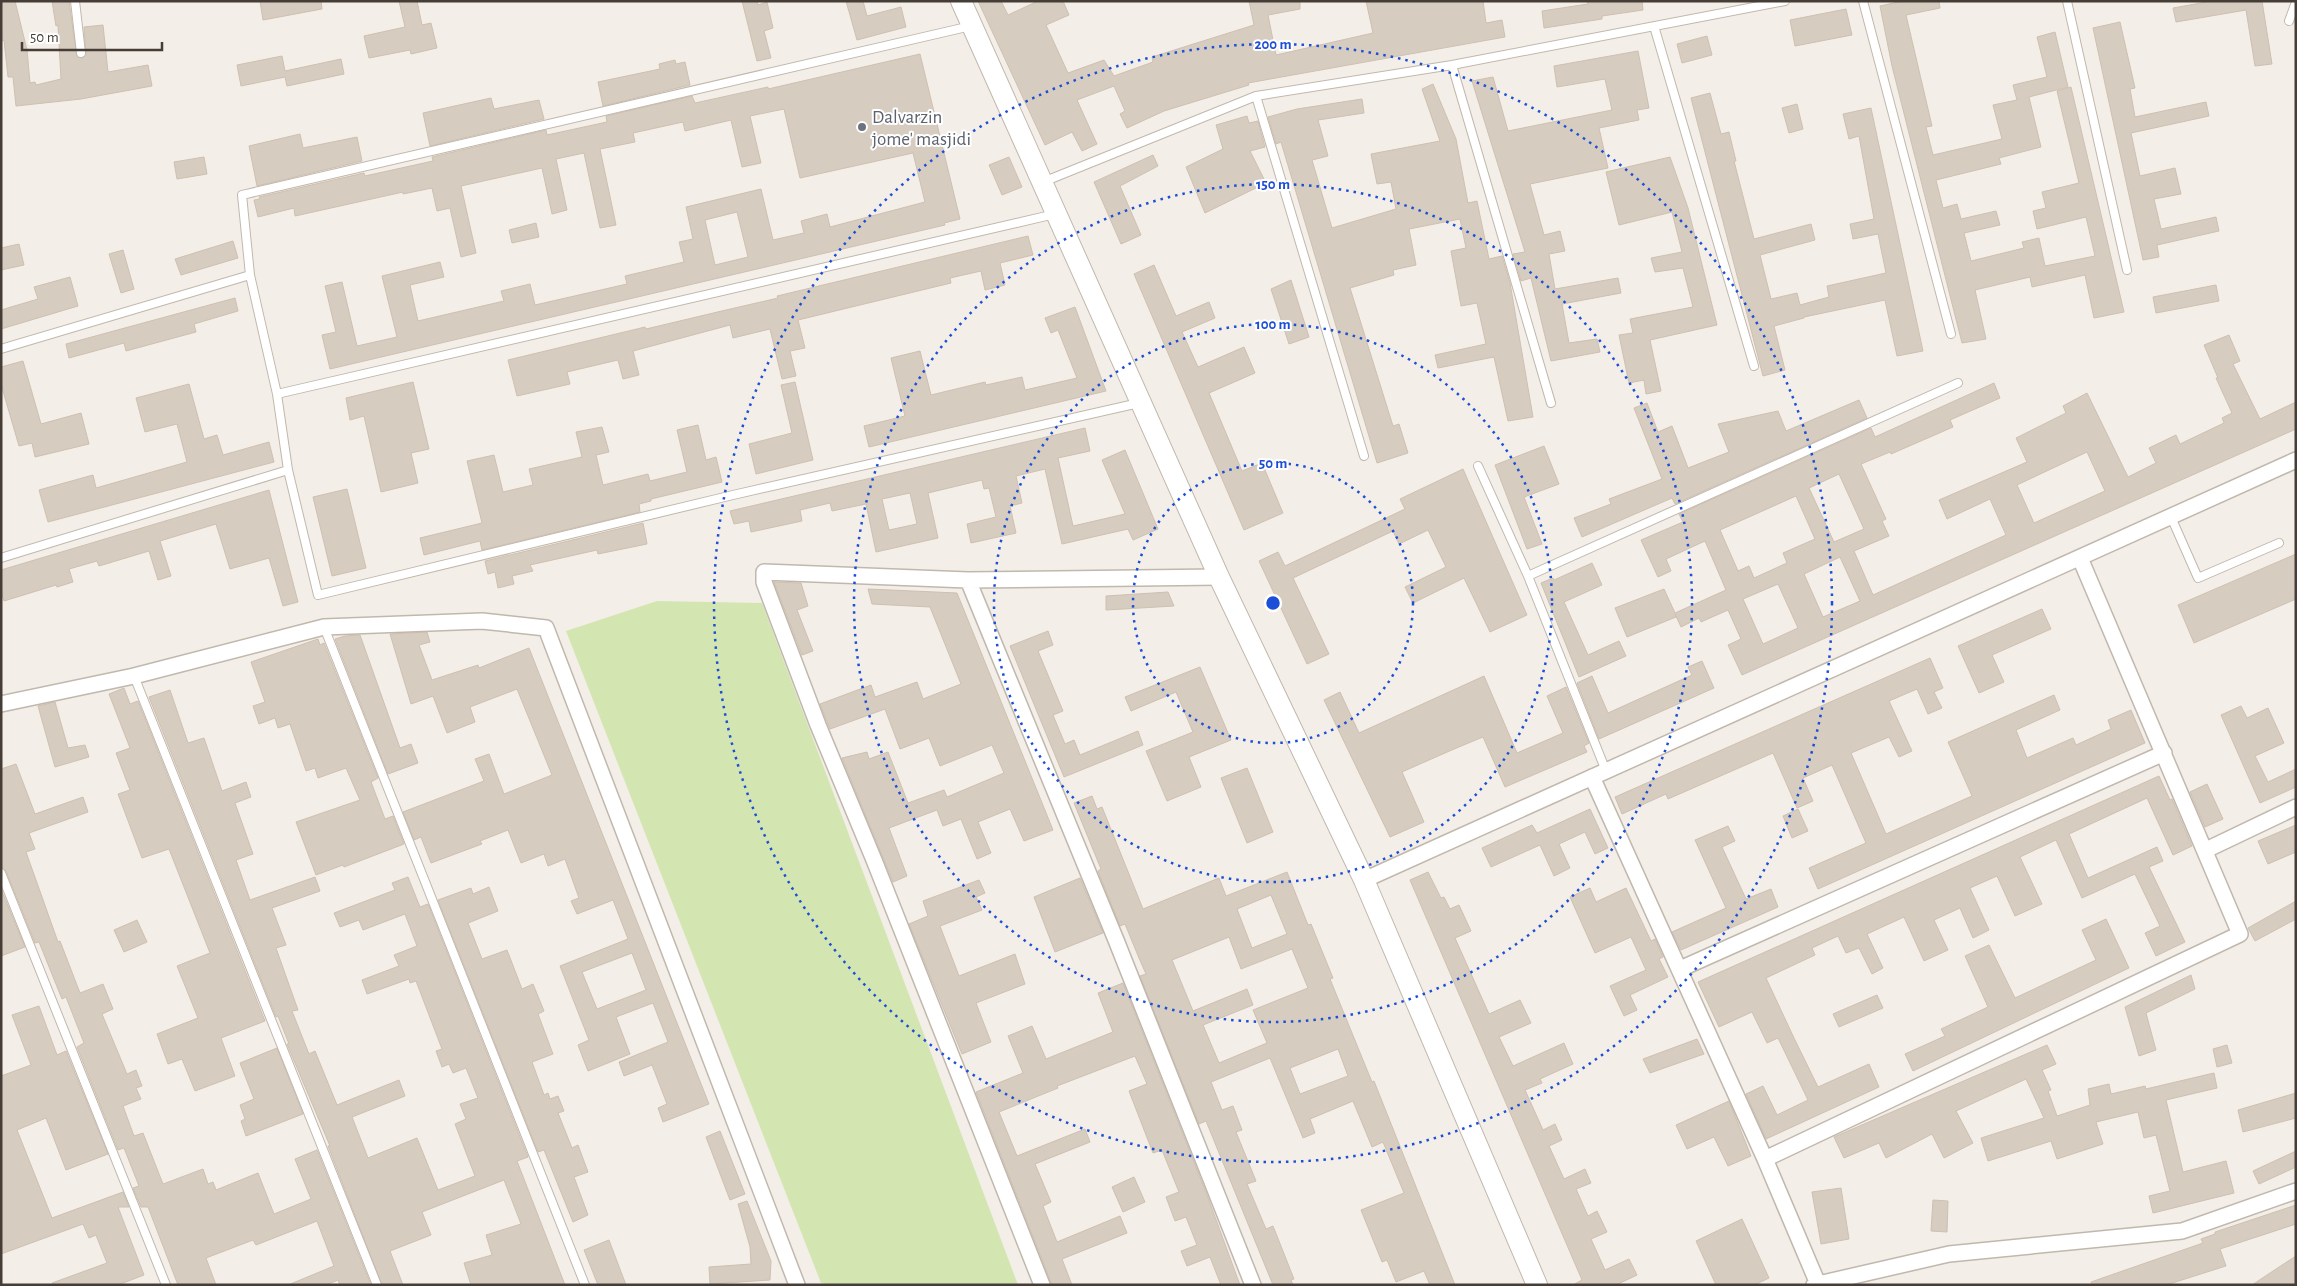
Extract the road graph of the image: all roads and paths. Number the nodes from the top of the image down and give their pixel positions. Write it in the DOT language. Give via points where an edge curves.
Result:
graph roads {
  1 [pos="76,1"];
  2 [pos="961,1"];
  3 [pos="1785,1"];
  4 [pos="1864,1"];
  5 [pos="2067,1"];
  6 [pos="2296,2"];
  7 [pos="2289,21"];
  8 [pos="971,26"];
  9 [pos="1654,26"];
  10 [pos="81,53"];
  11 [pos="1452,65"];
  12 [pos="1256,96"];
  13 [pos="1043,182"];
  14 [pos="1055,214"];
  15 [pos="2127,270"];
  16 [pos="250,275"];
  17 [pos="1951,334"];
  18 [pos="1,349"];
  19 [pos="1754,366"];
  20 [pos="1958,382"];
  21 [pos="277,394"];
  22 [pos="1140,403"];
  23 [pos="1551,403"];
  24 [pos="1364,456"];
  25 [pos="2296,460"];
  26 [pos="1478,466"];
  27 [pos="288,470"];
  28 [pos="2171,516"];
  29 [pos="2279,543"];
  30 [pos="1,558"];
  31 [pos="2080,558"];
  32 [pos="1528,576"];
  33 [pos="1219,577"];
  34 [pos="968,580"];
  35 [pos="324,627"];
  36 [pos="134,676"];
  37 [pos="1,704"];
  38 [pos="2164,753"];
  39 [pos="1599,774"];
  40 [pos="2296,807"];
  41 [pos="2206,850"];
  42 [pos="1,873"];
  43 [pos="1364,880"];
  44 [pos="1680,969"];
  45 [pos="1765,1158"];
  46 [pos="2296,1191"];
  47 [pos="1816,1284"];
  48 [pos="166,1285"];
  49 [pos="377,1285"];
  50 [pos="585,1285"];
  51 [pos="797,1285"];
  52 [pos="1042,1285"];
  53 [pos="1253,1285"];
  54 [pos="1537,1285"];
  1 -- 10 [label="lane"];
  2 -- 8 [label="street"];
  3 -- 9 [label="lane"];
  4 -- 17 [label="lane"];
  5 -- 15 [label="lane"];
  6 -- 7 [label="lane"];
  8 -- 13 [label="street"];
  8 -- 16 [label="lane" via="242,195"];
  9 -- 11 [label="lane"];
  9 -- 19 [label="lane"];
  11 -- 12 [label="lane"];
  11 -- 23 [label="lane"];
  12 -- 13 [label="lane"];
  12 -- 24 [label="lane"];
  13 -- 14 [label="street"];
  14 -- 21 [label="lane"];
  14 -- 22 [label="street"];
  16 -- 18 [label="lane"];
  16 -- 21 [label="lane"];
  20 -- 32 [label="lane"];
  21 -- 27 [label="lane"];
  22 -- 27 [label="lane" via="724,497 318,595"];
  22 -- 33 [label="street"];
  25 -- 28 [label="street"];
  26 -- 32 [label="lane"];
  27 -- 30 [label="lane"];
  28 -- 29 [label="lane" via="2198,578"];
  28 -- 31 [label="street"];
  31 -- 38 [label="street"];
  31 -- 39 [label="street"];
  32 -- 39 [label="lane"];
  33 -- 34 [label="street"];
  33 -- 43 [label="street"];
  34 -- 52 [label="street" via="764,572 764,582 818,725"];
  34 -- 53 [label="street"];
  35 -- 36 [label="street"];
  35 -- 50 [label="lane"];
  35 -- 51 [label="street" via="482,621 546,628"];
  36 -- 37 [label="street"];
  36 -- 49 [label="lane"];
  38 -- 41 [label="street"];
  38 -- 44 [label="street"];
  39 -- 43 [label="street"];
  39 -- 44 [label="street"];
  40 -- 41 [label="street"];
  41 -- 45 [label="street" via="2240,934"];
  42 -- 48 [label="lane"];
  43 -- 54 [label="street"];
  44 -- 45 [label="street"];
  45 -- 47 [label="street"];
  46 -- 47 [label="street" via="2182,1231 1949,1254"];
}
